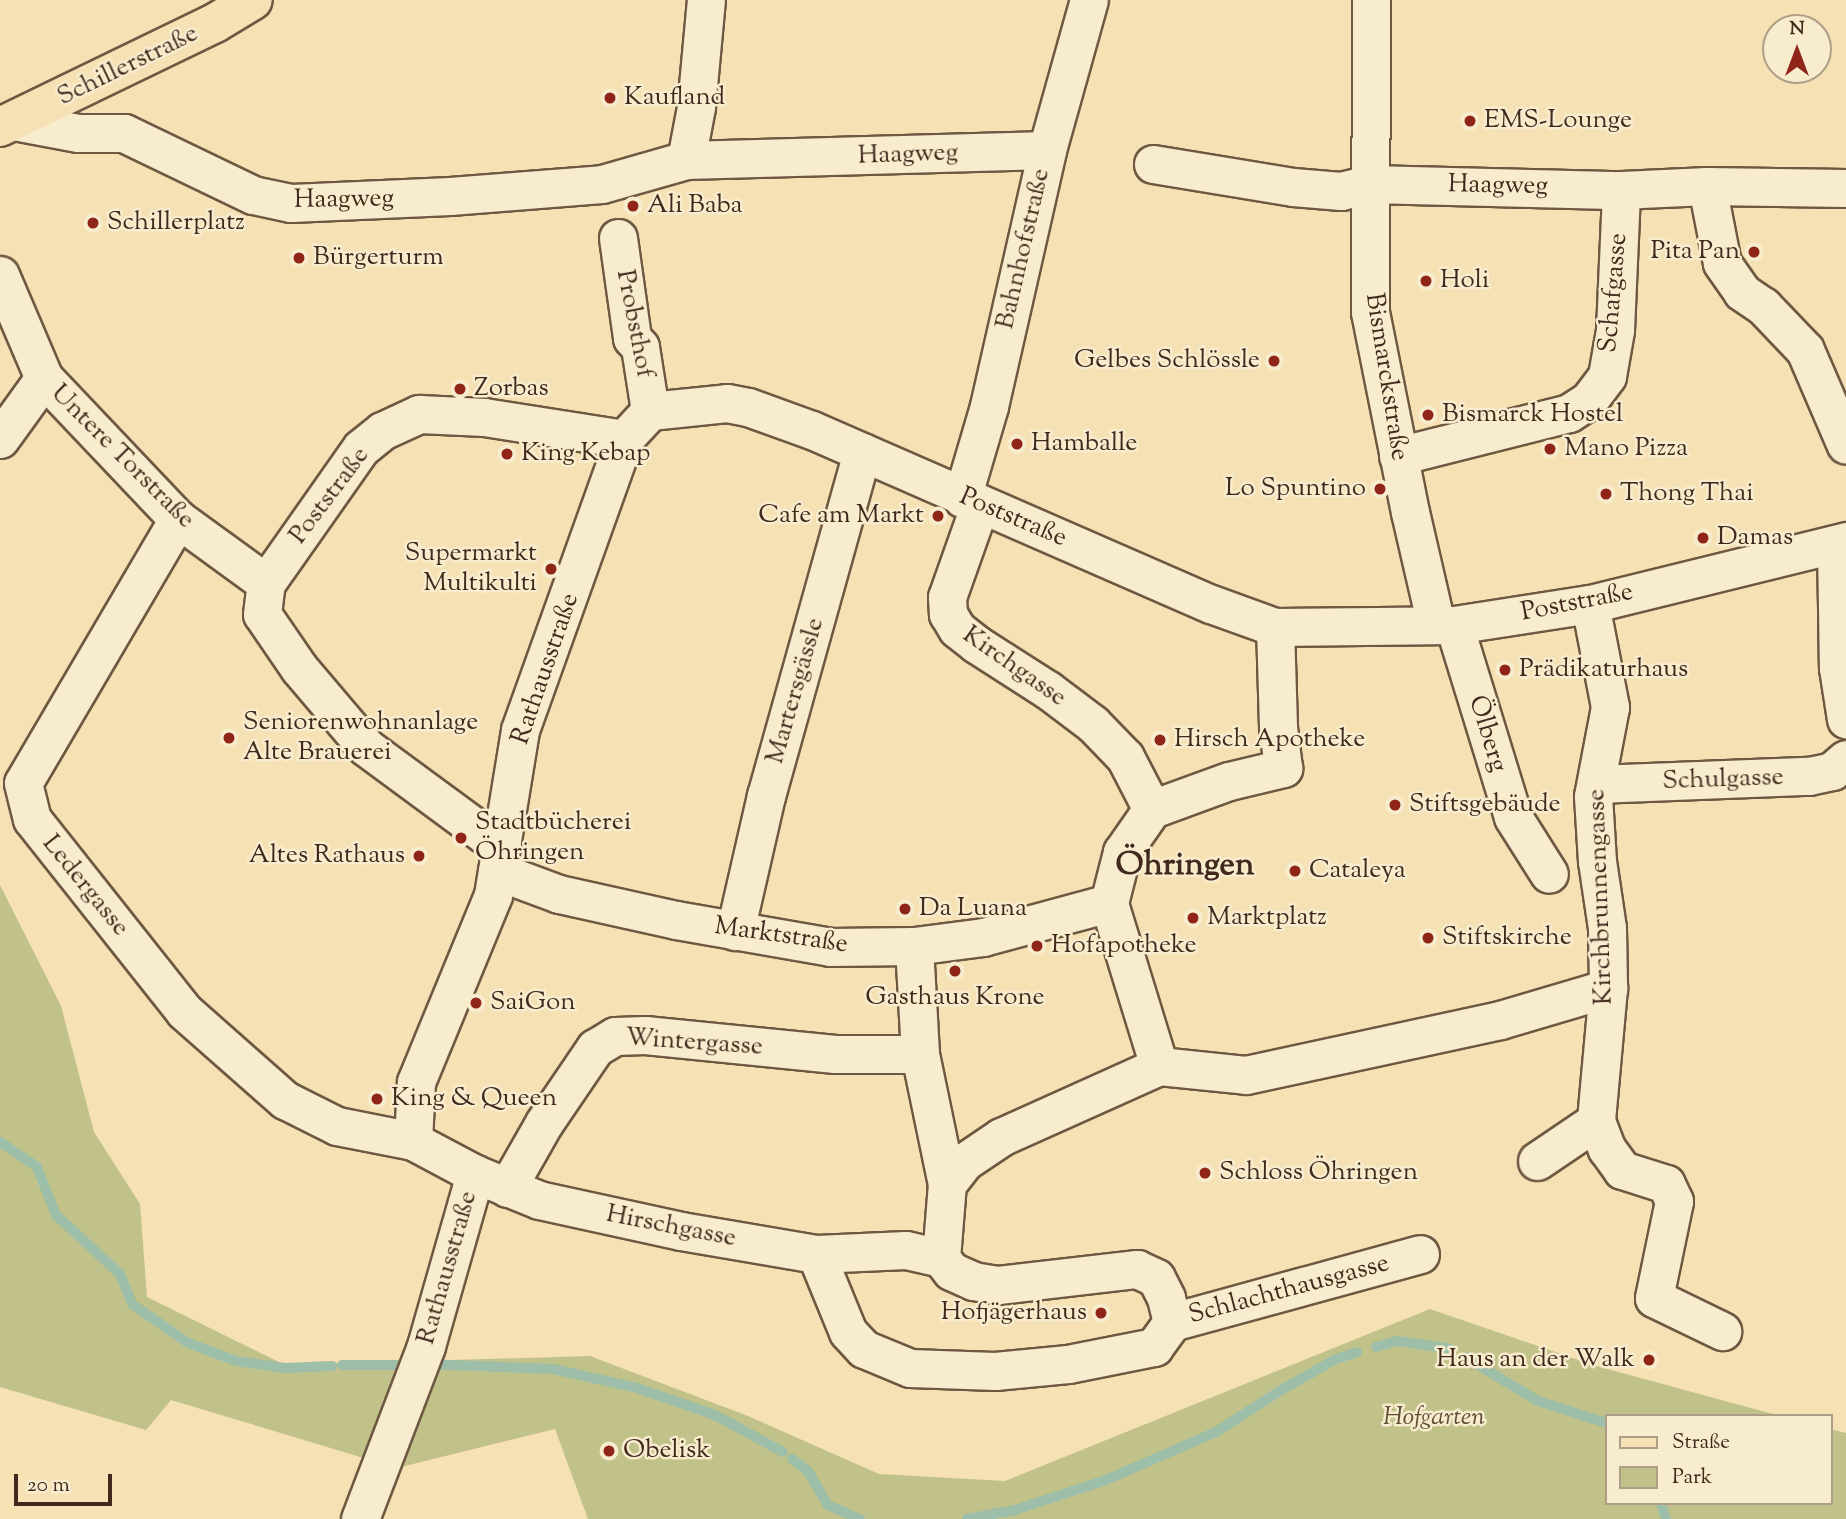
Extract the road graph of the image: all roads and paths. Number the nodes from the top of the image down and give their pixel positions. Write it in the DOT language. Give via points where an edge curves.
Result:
graph roads {
  1 [pos="253,0"];
  2 [pos="706,0"];
  3 [pos="1089,0"];
  4 [pos="1371,0"];
  5 [pos="7,124"];
  6 [pos="1047,150"];
  7 [pos="686,160"];
  8 [pos="1153,164"];
  9 [pos="1369,184"];
  10 [pos="1707,186"];
  11 [pos="1846,188"];
  12 [pos="1621,190"];
  13 [pos="618,238"];
  14 [pos="0,275"];
  15 [pos="44,377"];
  16 [pos="650,411"];
  17 [pos="0,439"];
  18 [pos="624,439"];
  19 [pos="1846,444"];
  20 [pos="862,452"];
  21 [pos="1398,456"];
  22 [pos="971,501"];
  23 [pos="178,519"];
  24 [pos="1841,542"];
  25 [pos="266,583"];
  26 [pos="1590,604"];
  27 [pos="1445,625"];
  28 [pos="1275,626"];
  29 [pos="1846,719"];
  30 [pos="1846,759"];
  31 [pos="1595,784"];
  32 [pos="1152,808"];
  33 [pos="499,857"];
  34 [pos="1549,874"];
  35 [pos="1109,903"];
  36 [pos="735,930"];
  37 [pos="914,946"];
  38 [pos="1608,988"];
  39 [pos="920,1054"];
  40 [pos="1159,1066"];
  41 [pos="1596,1121"];
  42 [pos="413,1141"];
  43 [pos="1537,1161"];
  44 [pos="491,1181"];
  45 [pos="947,1184"];
  46 [pos="816,1254"];
  47 [pos="1420,1254"];
  48 [pos="941,1258"];
  49 [pos="1172,1322"];
  50 [pos="1722,1331"];
  51 [pos="360,1519"];
  1 -- 5 [label="main road, Schillerstraße"];
  2 -- 7 [label="street"];
  3 -- 6 [label="street, Bahnhofstraße"];
  4 -- 9 [label="street, Bismarckstraße"];
  5 -- 7 [label="street, Haagweg" via="78,134 124,133 253,195 291,203 602,184"];
  6 -- 7 [label="street, Haagweg"];
  6 -- 22 [label="street, Bahnhofstraße"];
  8 -- 9 [label="street, Haagweg" via="1293,187 1341,191"];
  9 -- 12 [label="street, Haagweg"];
  9 -- 21 [label="street, Bismarckstraße" via="1370,312"];
  10 -- 11 [label="street, Haagweg"];
  10 -- 12 [label="street, Haagweg"];
  10 -- 19 [label="street" via="1722,263 1742,292 1763,306 1805,349"];
  12 -- 21 [label="street, Schafgasse" via="1615,330 1607,376 1589,400 1569,413"];
  13 -- 16 [label="street, Probsthof" via="632,338 640,347"];
  14 -- 15 [label="street, Untere Torstraße"];
  15 -- 17 [label="street"];
  15 -- 23 [label="street, Untere Torstraße"];
  16 -- 18 [label="street"];
  16 -- 20 [label="street, Poststraße" via="713,403 748,407"];
  18 -- 25 [label="street, Poststraße" via="484,417 419,414 382,431 361,448"];
  18 -- 33 [label="street, Rathausstraße" via="520,730"];
  20 -- 22 [label="street, Poststraße"];
  20 -- 36 [label="street, Martersgässle" via="766,796"];
  21 -- 27 [label="street, Bismarckstraße"];
  22 -- 28 [label="street, Poststraße" via="1211,604"];
  22 -- 32 [label="street, Kirchgasse" via="947,597 947,614 957,629 1093,724 1125,757"];
  23 -- 25 [label="street, Untere Torstraße"];
  23 -- 42 [label="street, Ledergasse" via="23,783 32,820 184,1011 285,1100 337,1126"];
  24 -- 26 [label="street, Poststraße"];
  24 -- 29 [label="street" via="1838,668"];
  25 -- 33 [label="street" via="262,614 299,668 366,747 484,834"];
  26 -- 27 [label="street, Poststraße"];
  26 -- 31 [label="street, Kirchbrunnengasse" via="1610,707"];
  27 -- 28 [label="street, Poststraße"];
  27 -- 34 [label="street, Ölberg" via="1513,817"];
  28 -- 32 [label="street" via="1283,768"];
  30 -- 31 [label="street, Schulgasse" via="1832,771 1809,776"];
  31 -- 38 [label="street, Kirchbrunnengasse"];
  32 -- 35 [label="street" via="1122,852"];
  33 -- 36 [label="street, Marktstraße" via="559,894"];
  33 -- 42 [label="street, Rathausstraße" via="493,895 416,1082"];
  35 -- 37 [label="street, Marktstraße" via="983,937"];
  35 -- 40 [label="street"];
  36 -- 37 [label="street, Marktstraße" via="830,947"];
  37 -- 39 [label="street"];
  38 -- 40 [label="street" via="1500,1020 1246,1074"];
  38 -- 41 [label="street, Kirchbrunnengasse"];
  39 -- 44 [label="street, Wintergasse" via="835,1054 615,1035 594,1048 544,1123"];
  39 -- 45 [label="street"];
  40 -- 45 [label="street" via="1001,1137 964,1162"];
  41 -- 43 [label="street"];
  41 -- 50 [label="street" via="1622,1170 1666,1184 1674,1201 1654,1298"];
  42 -- 44 [label="street, Hirschgasse"];
  44 -- 46 [label="street, Hirschgasse" via="539,1200"];
  44 -- 51 [label="street, Rathausstraße"];
  45 -- 48 [label="street"];
  46 -- 48 [label="street, Hirschgasse" via="906,1250"];
  46 -- 49 [label="street, Schlachthausgasse" via="848,1332 864,1349 910,1368 995,1371 1068,1364 1154,1347"];
  47 -- 49 [label="street, Schlachthausgasse"];
  48 -- 49 [label="street, Hirschgasse" via="951,1271 998,1285 1137,1269 1156,1278"];
}
